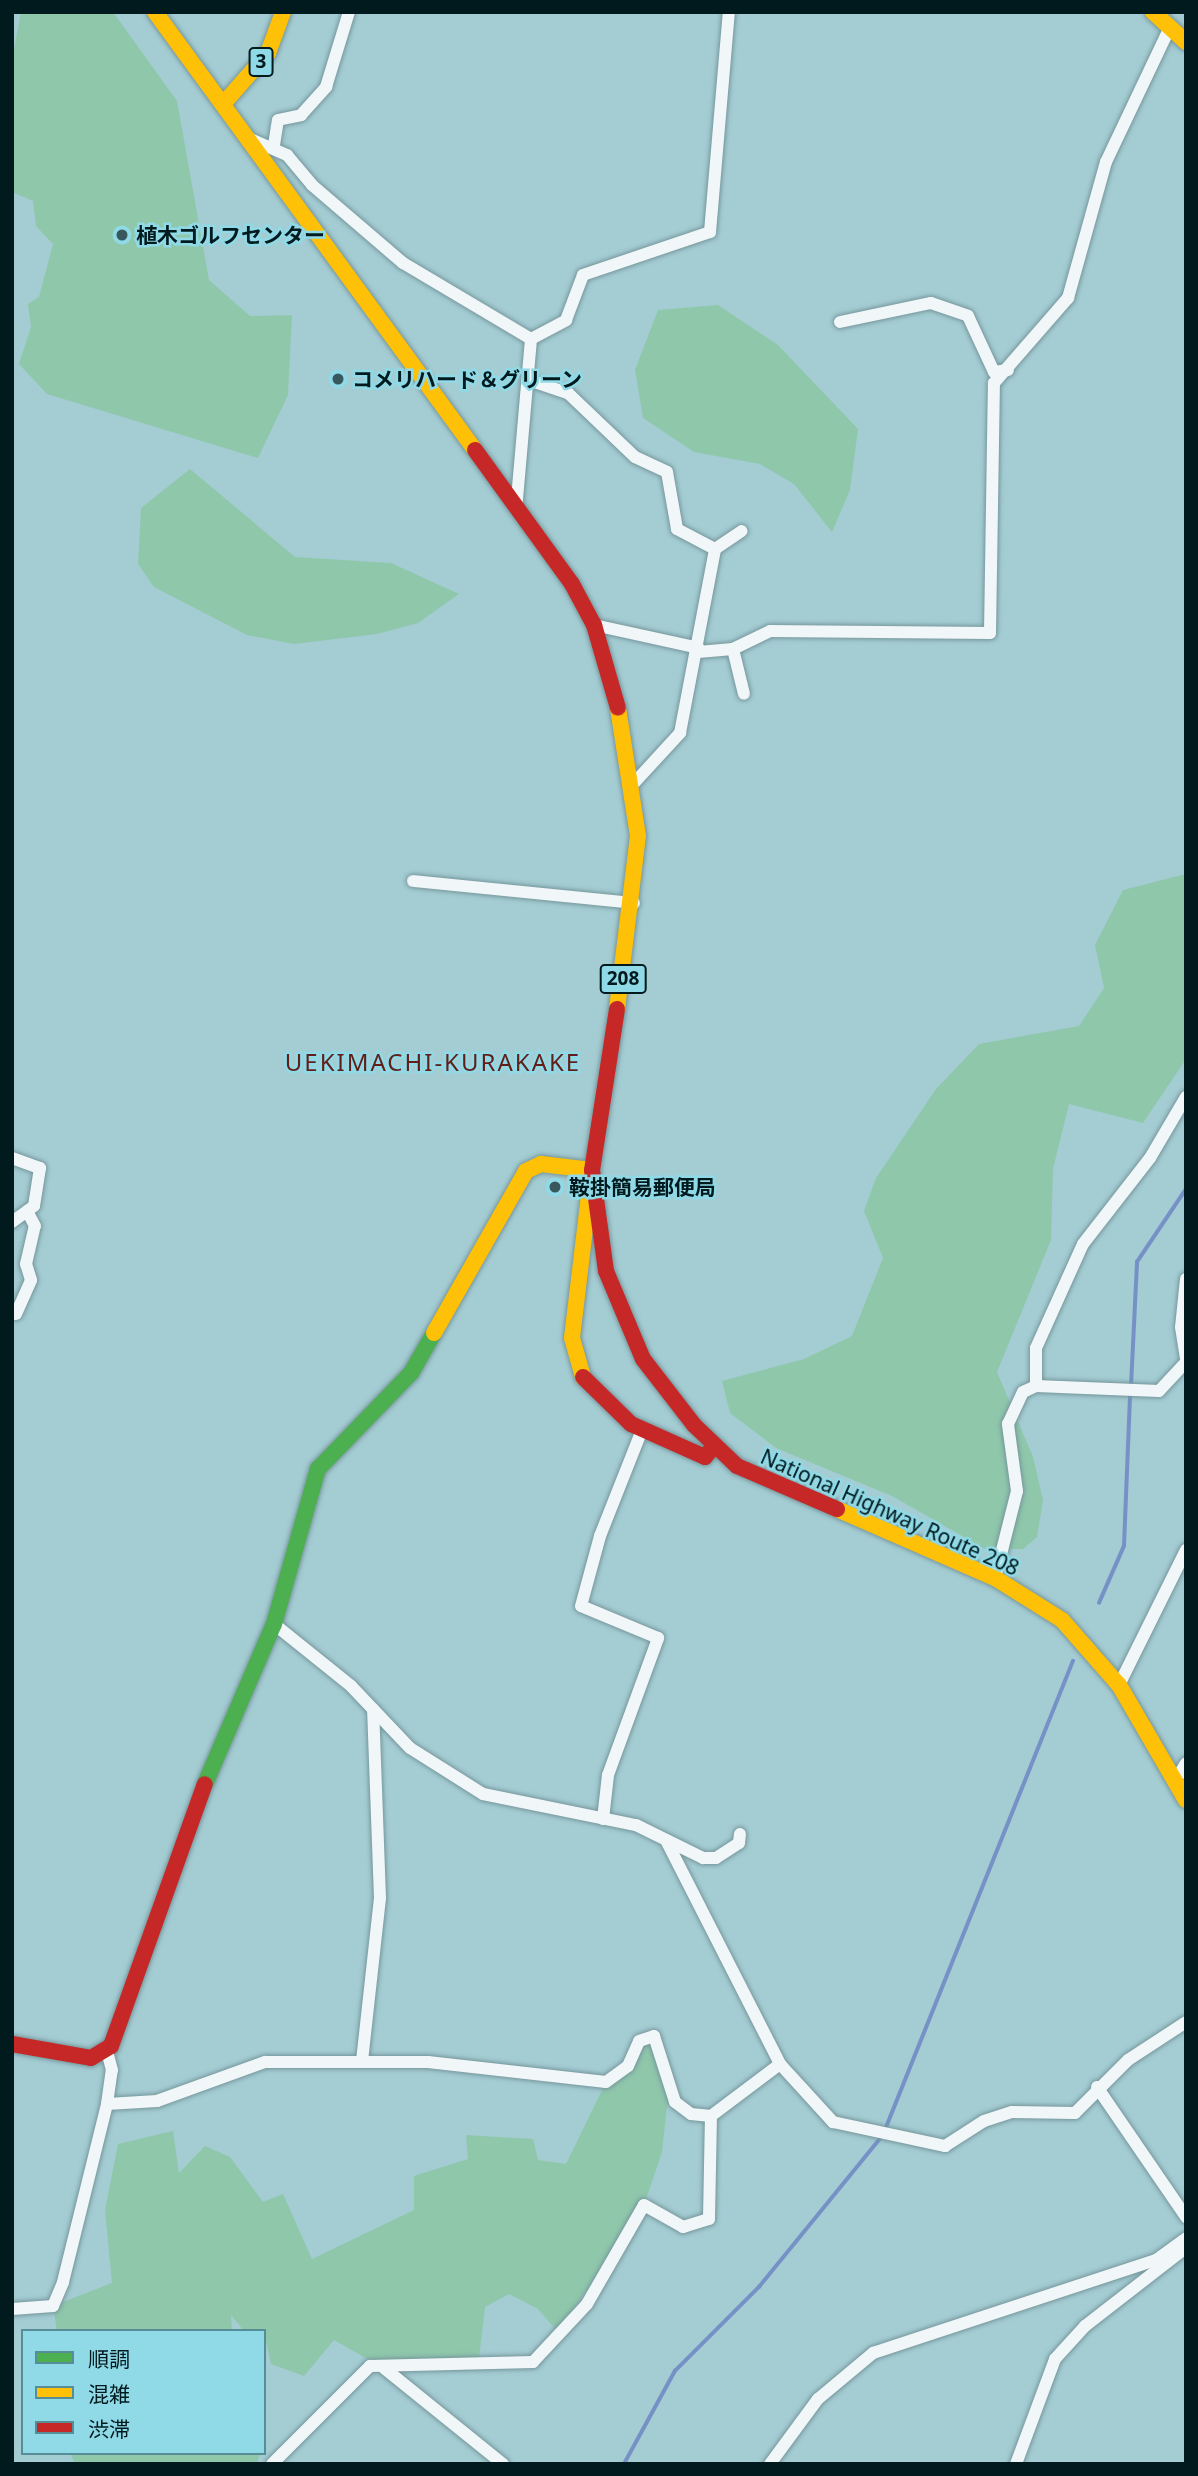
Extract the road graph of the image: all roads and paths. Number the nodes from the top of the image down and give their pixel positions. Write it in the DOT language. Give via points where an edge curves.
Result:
graph roads {
  1 [pos="155,12"];
  2 [pos="283,12"];
  3 [pos="349,12"];
  4 [pos="729,12"];
  5 [pos="1153,12"];
  6 [pos="1170,27"];
  7 [pos="1186,42"];
  8 [pos="224,103"];
  9 [pos="245,138"];
  10 [pos="274,145"];
  11 [pos="840,323"];
  12 [pos="531,340"];
  13 [pos="1008,370"];
  14 [pos="532,381"];
  15 [pos="516,509"];
  16 [pos="742,531"];
  17 [pos="715,549"];
  18 [pos="594,625"];
  19 [pos="733,649"];
  20 [pos="699,650"];
  21 [pos="744,694"];
  22 [pos="635,782"];
  23 [pos="413,881"];
  24 [pos="634,903"];
  25 [pos="1186,1097"];
  26 [pos="12,1158"];
  27 [pos="592,1170"];
  28 [pos="27,1211"];
  29 [pos="12,1222"];
  30 [pos="1186,1279"];
  31 [pos="16,1314"];
  32 [pos="1186,1360"];
  33 [pos="1036,1386"];
  34 [pos="642,1430"];
  35 [pos="713,1447"];
  36 [pos="1186,1550"];
  37 [pos="995,1578"];
  38 [pos="274,1624"];
  39 [pos="1119,1685"];
  40 [pos="373,1709"];
  41 [pos="1186,1763"];
  42 [pos="1174,1783"];
  43 [pos="1186,1800"];
  44 [pos="603,1819"];
  45 [pos="740,1835"];
  46 [pos="667,1842"];
  47 [pos="1186,2022"];
  48 [pos="12,2044"];
  49 [pos="107,2051"];
  50 [pos="362,2061"];
  51 [pos="780,2064"];
  52 [pos="1097,2087"];
  53 [pos="107,2104"];
  54 [pos="711,2116"];
  55 [pos="1186,2217"];
  56 [pos="1186,2238"];
  57 [pos="1186,2247"];
  58 [pos="12,2309"];
  59 [pos="380,2366"];
  60 [pos="272,2464"];
  61 [pos="503,2464"];
  62 [pos="770,2464"];
  63 [pos="1016,2464"];
  1 -- 8 [label="main road, National Highway Route 208 / 208"];
  2 -- 8 [label="main road, 3" via="268,53"];
  3 -- 10 [label="street" via="326,87 301,115 278,120"];
  4 -- 12 [label="street" via="710,232 583,275 566,320"];
  5 -- 6 [label="main road"];
  6 -- 7 [label="main road"];
  6 -- 13 [label="street" via="1106,162 1068,298"];
  8 -- 9 [label="main road, National Highway Route 208 / 208"];
  9 -- 10 [label="street"];
  9 -- 15 [label="main road, National Highway Route 208 / 208"];
  10 -- 12 [label="street" via="404,262"];
  11 -- 13 [label="street" via="931,303 968,316 994,372"];
  12 -- 14 [label="street"];
  13 -- 19 [label="street" via="994,383 990,404 990,633 771,631"];
  14 -- 15 [label="street"];
  14 -- 17 [label="street" via="569,394 635,457 667,472 677,529"];
  15 -- 18 [label="main road, National Highway Route 208 / 208"];
  16 -- 17 [label="street"];
  17 -- 20 [label="street"];
  18 -- 20 [label="street"];
  18 -- 22 [label="main road, National Highway Route 208 / 208"];
  19 -- 20 [label="street"];
  19 -- 21 [label="street"];
  20 -- 22 [label="street" via="680,733"];
  22 -- 24 [label="main road, National Highway Route 208 / 208"];
  23 -- 24 [label="street"];
  24 -- 27 [label="main road, National Highway Route 208 / 208"];
  25 -- 33 [label="street" via="1150,1158 1083,1244 1036,1348"];
  26 -- 28 [label="street" via="40,1168 34,1206"];
  27 -- 34 [label="main road" via="572,1338 579,1369 590,1387"];
  27 -- 35 [label="main road, National Highway Route 208 / 208" via="598,1235 623,1319 664,1388"];
  27 -- 38 [label="main road" via="541,1164 526,1171 411,1373 327,1453 294,1537"];
  28 -- 29 [label="street"];
  28 -- 31 [label="street" via="35,1226 26,1264 31,1280"];
  30 -- 32 [label="street" via="1181,1327"];
  32 -- 33 [label="street" via="1159,1391"];
  33 -- 37 [label="street" via="1016,1402 1008,1424 1017,1491"];
  34 -- 35 [label="main road" via="705,1457"];
  34 -- 44 [label="street" via="582,1601 597,1616 658,1638 608,1775"];
  35 -- 37 [label="main road, National Highway Route 208 / 208" via="782,1489"];
  36 -- 39 [label="street"];
  37 -- 39 [label="main road, National Highway Route 208 / 208" via="1062,1620"];
  38 -- 40 [label="street"];
  38 -- 49 [label="main road" via="229,1718 146,1964"];
  39 -- 42 [label="main road, National Highway Route 208 / 208"];
  40 -- 44 [label="street" via="410,1748 483,1794"];
  40 -- 50 [label="street" via="380,1898"];
  41 -- 42 [label="street"];
  42 -- 43 [label="main road, National Highway Route 208 / 208"];
  44 -- 46 [label="street" via="636,1825"];
  45 -- 46 [label="street" via="739,1843 716,1858"];
  46 -- 51 [label="street"];
  47 -- 52 [label="street"];
  48 -- 49 [label="main road" via="91,2058"];
  49 -- 53 [label="street" via="112,2070"];
  50 -- 53 [label="street" via="265,2062 157,2101"];
  50 -- 54 [label="street" via="606,2082 628,2066 639,2041 654,2036 675,2102 691,2114"];
  51 -- 52 [label="street" via="833,2122 945,2146 984,2121 1012,2112 1075,2113"];
  51 -- 54 [label="street"];
  52 -- 55 [label="street"];
  53 -- 58 [label="street" via="53,2306"];
  54 -- 59 [label="street" via="709,2218 683,2227 644,2205 587,2304 533,2362"];
  56 -- 62 [label="street" via="1156,2260 873,2353 818,2399"];
  57 -- 63 [label="street" via="1085,2326 1055,2359"];
  59 -- 60 [label="street" via="370,2366"];
  59 -- 61 [label="street"];
}
